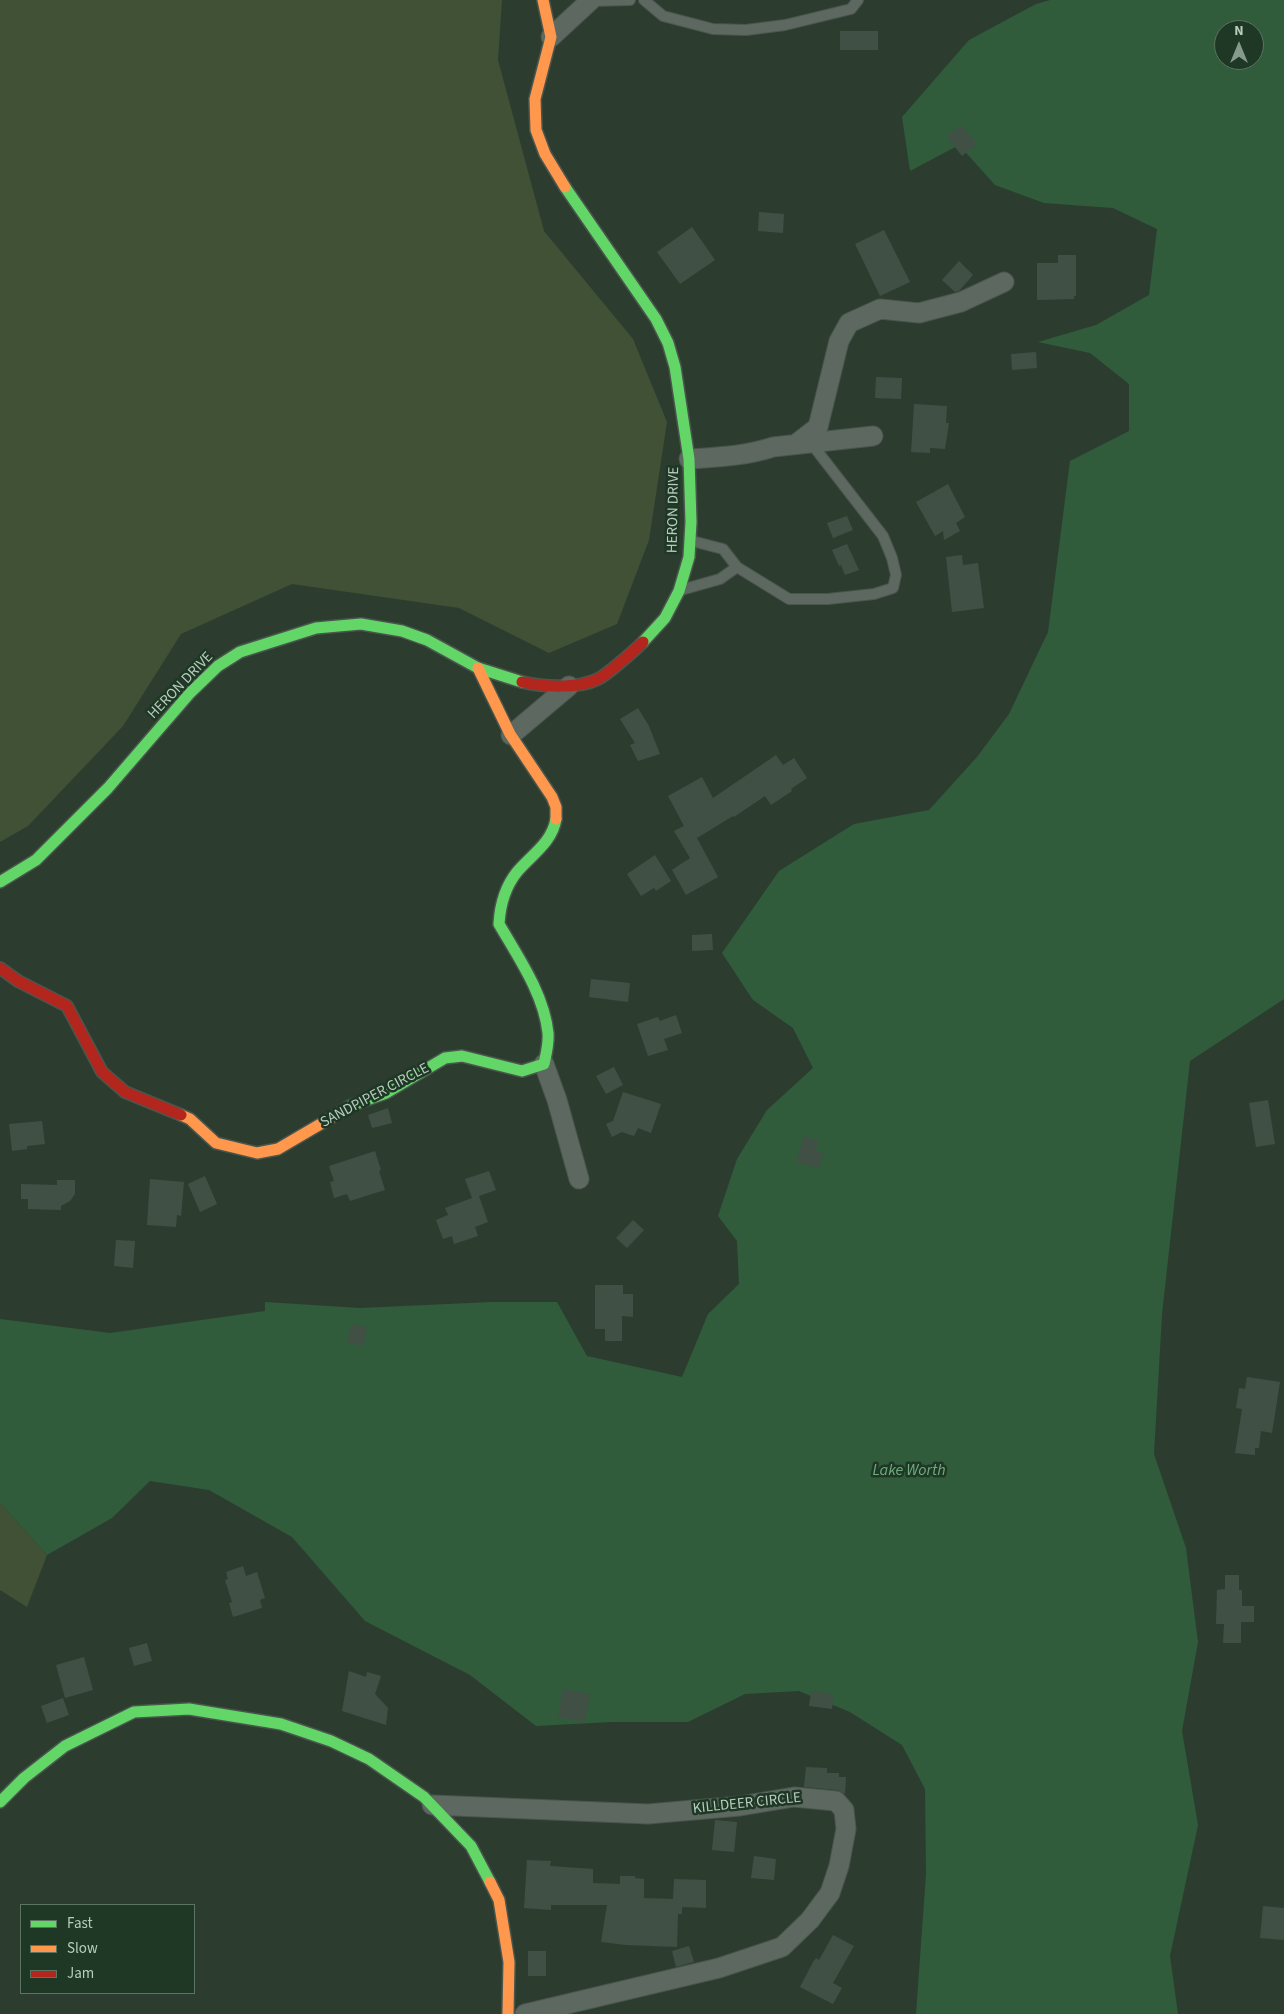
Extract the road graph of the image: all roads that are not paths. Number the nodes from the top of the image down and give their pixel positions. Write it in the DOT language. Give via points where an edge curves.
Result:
graph roads {
  1 [pos="543,0"];
  2 [pos="589,0"];
  3 [pos="630,0"];
  4 [pos="644,0"];
  5 [pos="858,0"];
  6 [pos="551,37"];
  7 [pos="1004,282"];
  8 [pos="873,436"];
  9 [pos="804,443"];
  10 [pos="689,459"];
  11 [pos="690,541"];
  12 [pos="737,567"];
  13 [pos="679,591"];
  14 [pos="478,668"];
  15 [pos="569,686"];
  16 [pos="511,735"];
  17 [pos="0,882"];
  18 [pos="0,968"];
  19 [pos="544,1064"];
  20 [pos="578,1179"];
  21 [pos="0,1802"];
  22 [pos="432,1805"];
  23 [pos="508,2014"];
  24 [pos="525,2014"];
  1 -- 6 [label="street, HERON DRIVE"];
  2 -- 3 [label="lane"];
  2 -- 6 [label="street"];
  4 -- 5 [label="lane" via="663,16 713,29 746,30 785,25 851,9"];
  6 -- 10 [label="street, HERON DRIVE" via="535,99 536,130 545,154 576,204 644,300 668,342"];
  7 -- 9 [label="street" via="961,302 919,313 880,309 849,323 839,341 818,427"];
  8 -- 9 [label="street"];
  9 -- 10 [label="street" via="733,456"];
  9 -- 12 [label="lane" via="883,536 896,575 893,588 874,594 828,599 789,599"];
  10 -- 11 [label="street, HERON DRIVE"];
  11 -- 12 [label="lane" via="723,549"];
  11 -- 13 [label="street, HERON DRIVE"];
  12 -- 13 [label="lane" via="720,579"];
  13 -- 15 [label="street, HERON DRIVE" via="665,618 641,644 598,679"];
  14 -- 15 [label="street, HERON DRIVE" via="540,686"];
  14 -- 16 [label="street"];
  14 -- 17 [label="street, HERON DRIVE" via="426,640 402,631 361,624 316,628 240,652 218,666 190,693 108,788 36,860"];
  15 -- 16 [label="street"];
  16 -- 19 [label="street" via="552,796 557,815 552,833 512,879 500,915 500,924 532,983 546,1023 548,1048"];
  18 -- 19 [label="street, SANDPIPER CIRCLE" via="67,1006 102,1072 125,1092 190,1119 216,1143 250,1152 278,1149 350,1106 386,1093 445,1058 462,1056 522,1071"];
  19 -- 20 [label="street"];
  21 -- 22 [label="street" via="24,1778 65,1746 104,1726 134,1712 189,1709 280,1724 331,1740 369,1759 424,1796"];
  22 -- 23 [label="street" via="471,1846 500,1900 509,1962"];
  22 -- 24 [label="street, KILLDEER CIRCLE" via="648,1814 740,1806 794,1796 836,1801 844,1810 846,1829 830,1893 810,1920 782,1947 719,1968"];
}
